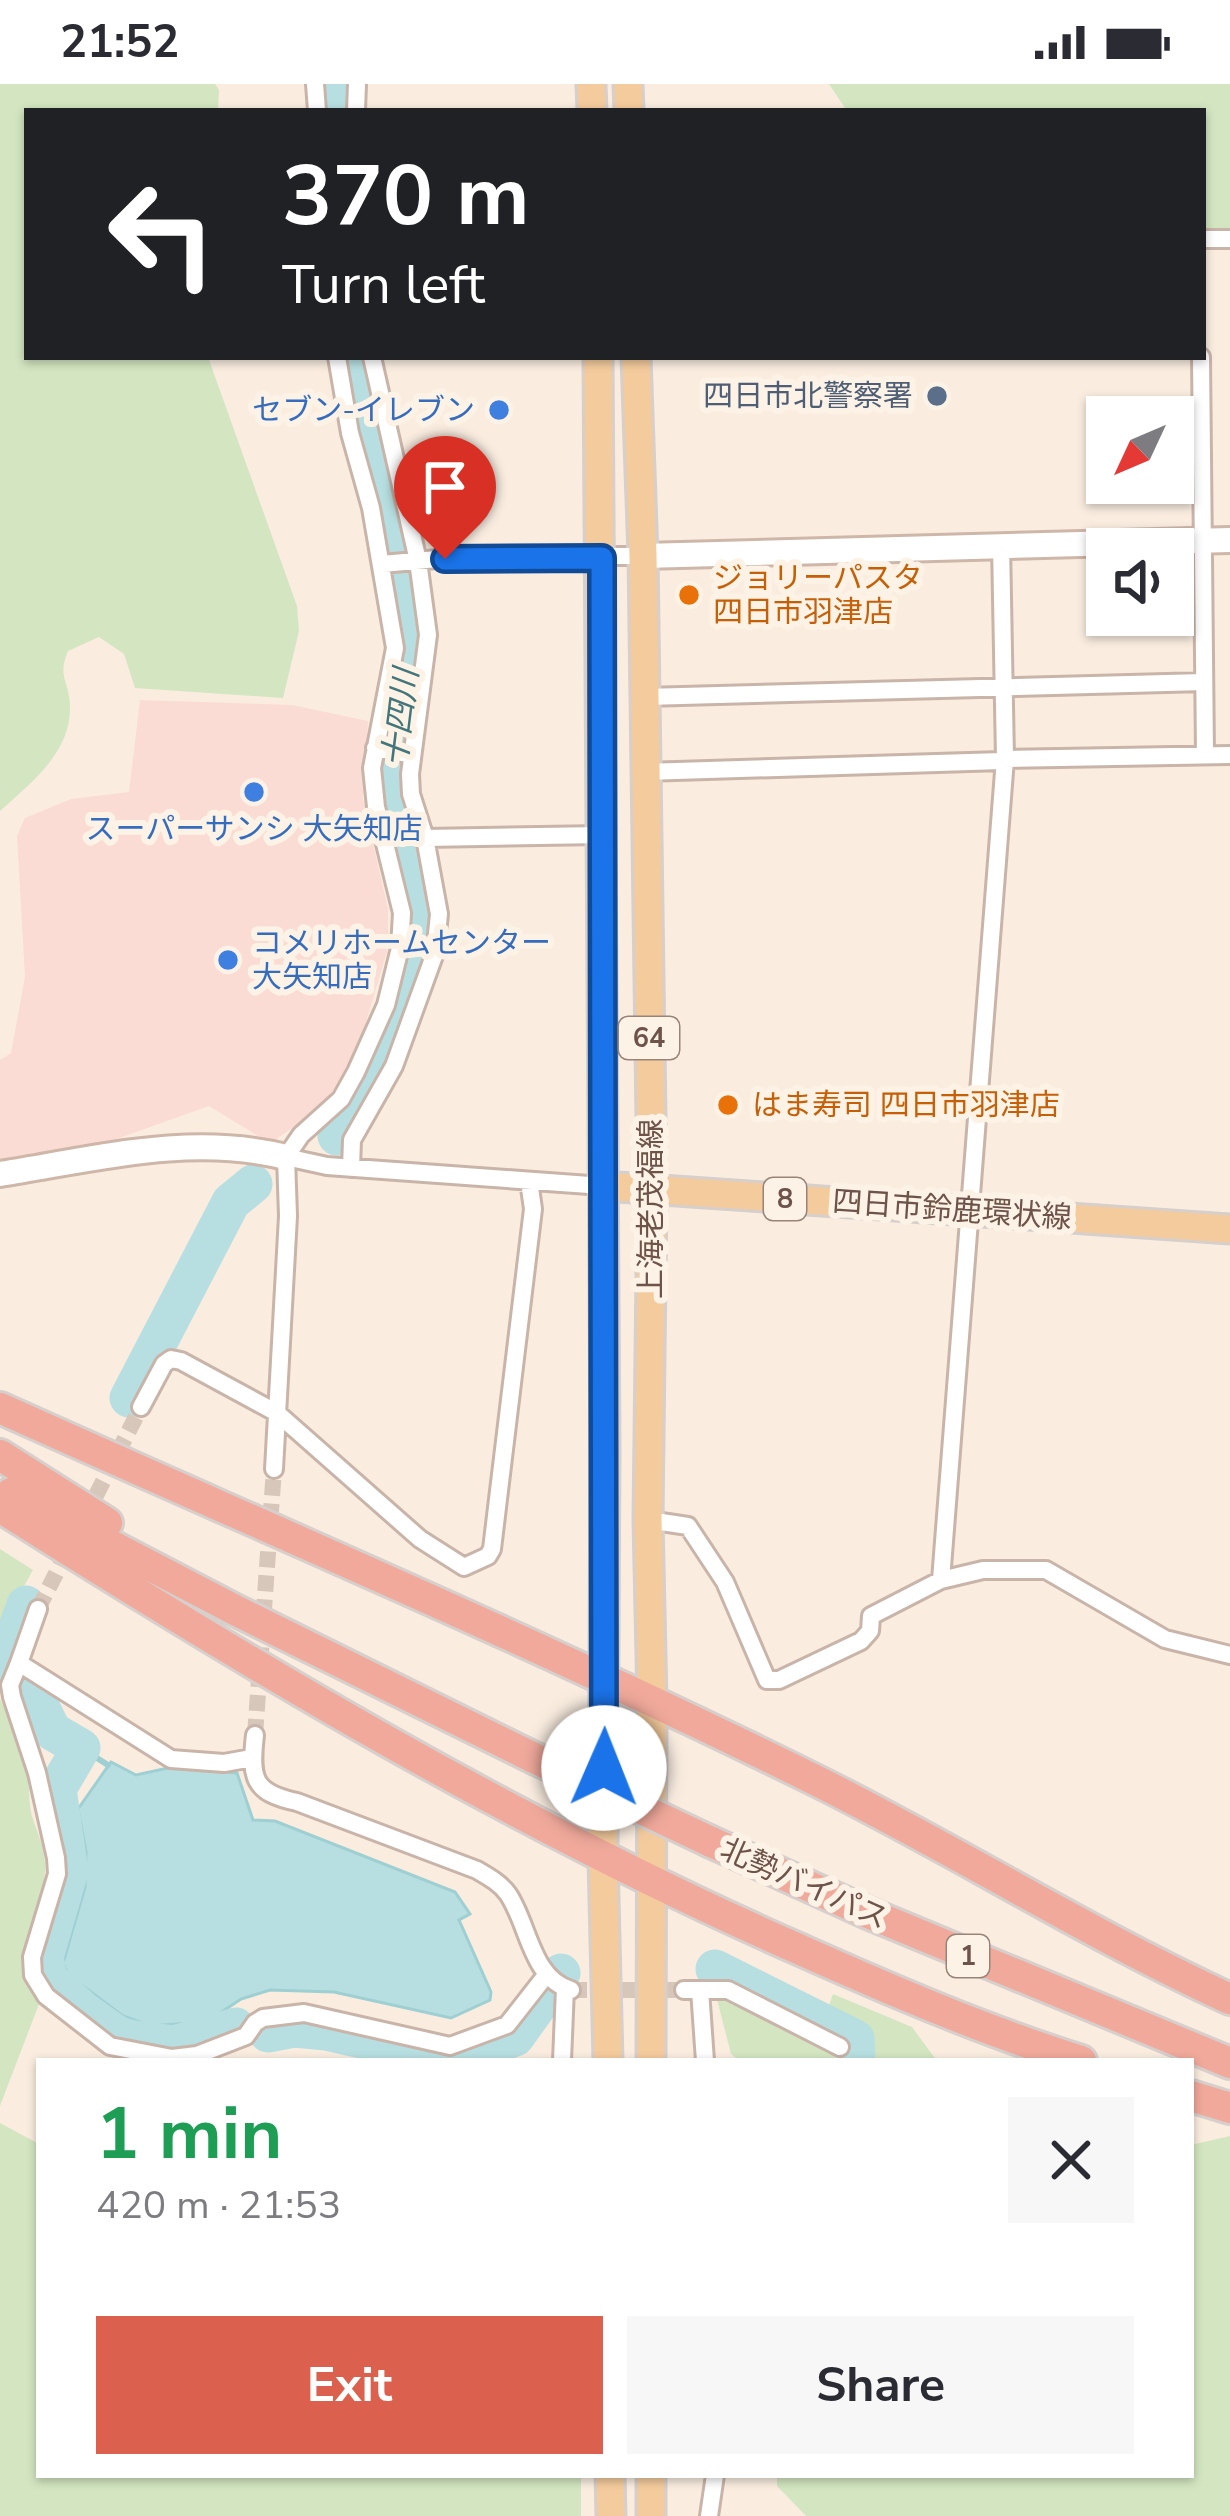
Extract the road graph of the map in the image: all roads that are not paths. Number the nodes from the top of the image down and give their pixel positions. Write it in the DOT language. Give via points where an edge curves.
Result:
graph roads {
  1 [pos="338,360"];
  2 [pos="373,360"];
  3 [pos="598,360"];
  4 [pos="636,360"];
  5 [pos="1201,360"];
  6 [pos="1230,539"];
  7 [pos="1203,540"];
  8 [pos="1001,544"];
  9 [pos="643,556"];
  10 [pos="602,558"];
  11 [pos="415,561"];
  12 [pos="383,564"];
  13 [pos="1204,682"];
  14 [pos="1004,688"];
  15 [pos="645,697"];
  16 [pos="379,749"];
  17 [pos="407,754"];
  18 [pos="1205,755"];
  19 [pos="1230,755"];
  20 [pos="1004,760"];
  21 [pos="644,772"];
  22 [pos="602,835"];
  23 [pos="424,838"];
  24 [pos="398,969"];
  25 [pos="424,974"];
  26 [pos="286,1157"];
  27 [pos="351,1168"];
  28 [pos="0,1174"];
  29 [pos="529,1181"];
  30 [pos="603,1186"];
  31 [pos="652,1190"];
  32 [pos="968,1211"];
  33 [pos="1230,1229"];
  34 [pos="141,1407"];
  35 [pos="0,1408"];
  36 [pos="278,1413"];
  37 [pos="0,1455"];
  38 [pos="274,1469"];
  39 [pos="0,1487"];
  40 [pos="0,1507"];
  41 [pos="648,1520"];
  42 [pos="940,1580"];
  43 [pos="38,1609"];
  44 [pos="1230,1655"];
  45 [pos="19,1663"];
  46 [pos="605,1679"];
  47 [pos="387,1686"];
  48 [pos="652,1701"];
  49 [pos="255,1735"];
  50 [pos="252,1758"];
  51 [pos="603,1858"];
  52 [pos="652,1884"];
  53 [pos="558,1983"];
  54 [pos="1230,1999"];
  55 [pos="840,2047"];
  56 [pos="562,2058"];
  57 [pos="608,2058"];
  58 [pos="651,2058"];
  59 [pos="704,2058"];
  60 [pos="1074,2058"];
  61 [pos="1230,2063"];
  62 [pos="1194,2097"];
  63 [pos="1230,2108"];
  64 [pos="610,2478"];
  65 [pos="651,2478"];
  66 [pos="715,2478"];
  67 [pos="610,2516"];
  68 [pos="651,2516"];
  69 [pos="709,2516"];
  1 -- 12 [label="street"];
  2 -- 11 [label="street"];
  3 -- 10 [label="main road, 上海老茂福線 / 64"];
  4 -- 9 [label="main road, 上海老茂福線 / 64"];
  5 -- 7 [label="street"];
  6 -- 7 [label="street"];
  7 -- 8 [label="street"];
  7 -- 13 [label="street"];
  8 -- 9 [label="street"];
  8 -- 14 [label="street"];
  9 -- 10 [label="street"];
  9 -- 15 [label="main road, 上海老茂福線 / 64"];
  10 -- 11 [label="street"];
  10 -- 22 [label="main road, 上海老茂福線 / 64"];
  11 -- 12 [label="street"];
  11 -- 23 [label="street" via="428,649 410,774"];
  12 -- 16 [label="street" via="395,648"];
  13 -- 14 [label="street"];
  13 -- 18 [label="street"];
  14 -- 15 [label="street"];
  14 -- 20 [label="street"];
  15 -- 21 [label="main road, 上海老茂福線 / 64"];
  16 -- 17 [label="street"];
  16 -- 24 [label="street" via="373,790 402,913"];
  18 -- 19 [label="street"];
  18 -- 20 [label="street"];
  20 -- 21 [label="street"];
  20 -- 32 [label="street"];
  21 -- 31 [label="main road, 上海老茂福線 / 64"];
  22 -- 23 [label="street"];
  22 -- 30 [label="main road, 上海老茂福線 / 64"];
  23 -- 25 [label="street" via="439,914"];
  24 -- 25 [label="street"];
  24 -- 26 [label="street" via="341,1099"];
  25 -- 27 [label="street" via="394,1066 352,1140"];
  26 -- 27 [label="street"];
  26 -- 28 [label="street" via="249,1148 162,1148"];
  26 -- 36 [label="street"];
  27 -- 29 [label="street"];
  29 -- 30 [label="street"];
  29 -- 36 [label="street" via="533,1209 488,1556 464,1567 420,1539"];
  30 -- 31 [label="main road, 四日市鈴鹿環状線 / 8"];
  30 -- 46 [label="main road, 上海老茂福線 / 64"];
  31 -- 32 [label="main road, 四日市鈴鹿環状線 / 8"];
  31 -- 41 [label="main road, 上海老茂福線 / 64"];
  32 -- 33 [label="main road, 四日市鈴鹿環状線 / 8"];
  32 -- 42 [label="street"];
  34 -- 36 [label="street" via="171,1359"];
  35 -- 46 [label="highway"];
  36 -- 38 [label="street"];
  37 -- 47 [label="highway, 北勢バイパス / 1"];
  39 -- 47 [label="highway, 北勢バイパス / 1"];
  40 -- 51 [label="highway, 1" via="403,1751"];
  41 -- 42 [label="street" via="688,1526 725,1582 767,1680 861,1641 871,1616"];
  41 -- 48 [label="main road, 上海老茂福線 / 64"];
  42 -- 44 [label="street" via="1046,1570 1165,1639"];
  43 -- 45 [label="street"];
  45 -- 50 [label="street" via="171,1759"];
  45 -- 53 [label="street" via="12,1697 56,1858 33,1975 46,1996 110,2046 197,2055 246,2036 263,2018 304,2013 450,2046 508,2025"];
  46 -- 48 [label="highway"];
  46 -- 51 [label="main road, 上海老茂福線 / 64"];
  47 -- 61 [label="highway, 北勢バイパス / 1, bridge" via="709,1841"];
  48 -- 52 [label="main road, 上海老茂福線 / 64"];
  48 -- 54 [label="highway"];
  49 -- 50 [label="street"];
  50 -- 53 [label="street" via="256,1782 269,1796 498,1883"];
  51 -- 52 [label="highway, 1"];
  51 -- 57 [label="main road, 上海老茂福線 / 64"];
  52 -- 58 [label="main road, 上海老茂福線 / 64"];
  52 -- 60 [label="highway, 1" via="868,1980"];
  53 -- 56 [label="street"];
  55 -- 59 [label="street" via="728,1990 692,1990"];
  62 -- 63 [label="highway"];
  64 -- 67 [label="main road"];
  65 -- 68 [label="main road"];
  66 -- 69 [label="street"];
}
